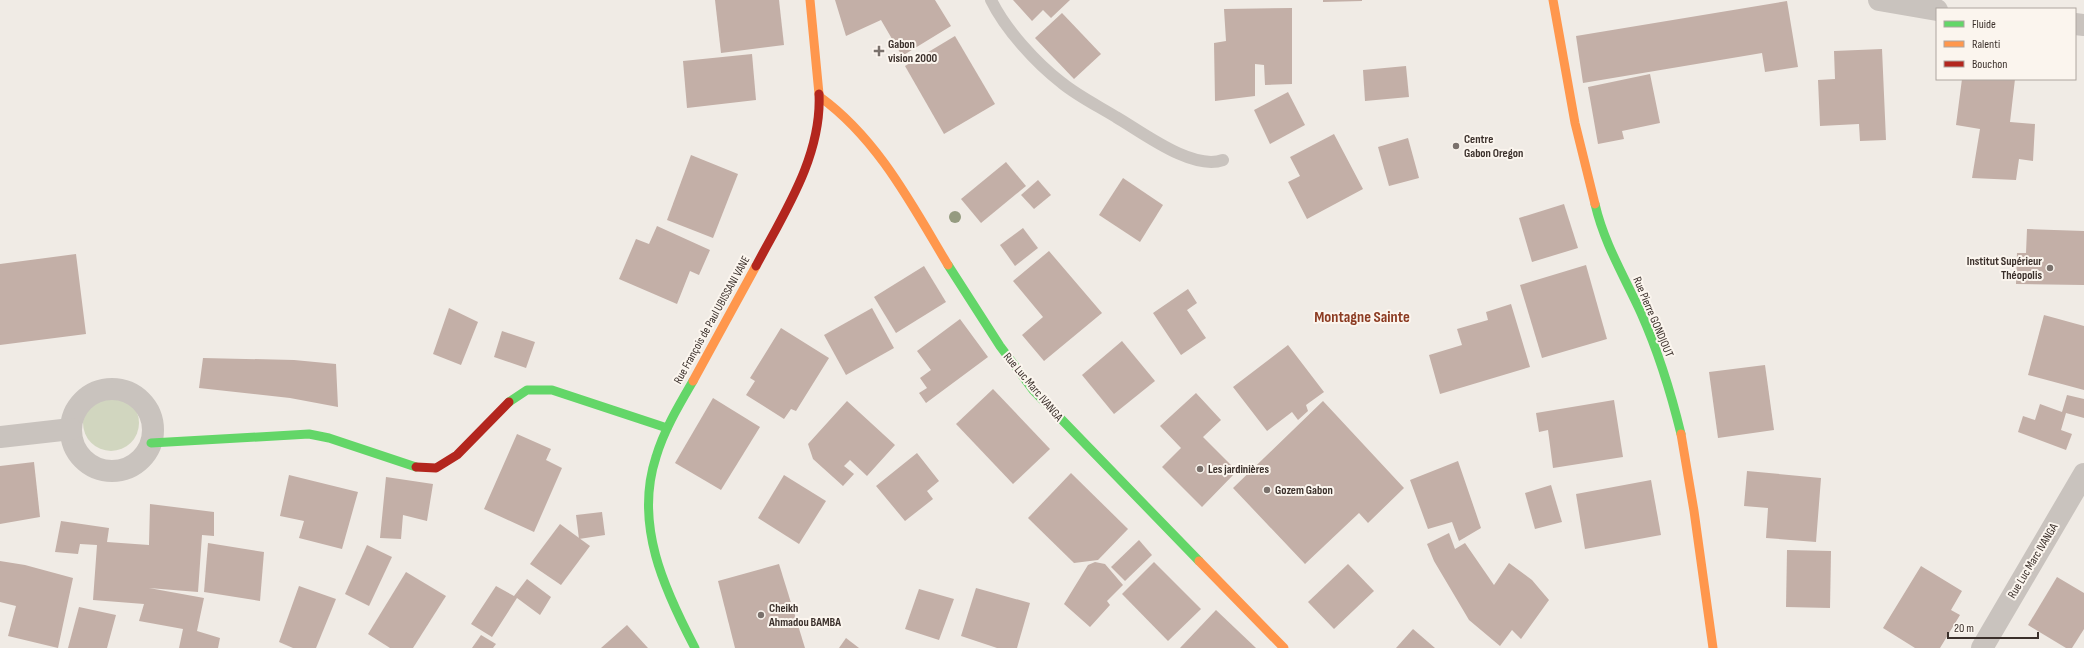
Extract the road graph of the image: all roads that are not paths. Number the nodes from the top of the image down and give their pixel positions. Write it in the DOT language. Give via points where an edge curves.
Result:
graph roads {
  1 [pos="810,0"];
  2 [pos="991,0"];
  3 [pos="1553,0"];
  4 [pos="1879,0"];
  5 [pos="1936,10"];
  6 [pos="820,97"];
  7 [pos="1223,160"];
  8 [pos="667,428"];
  9 [pos="71,430"];
  10 [pos="0,437"];
  11 [pos="151,443"];
  12 [pos="2084,474"];
  13 [pos="695,648"];
  14 [pos="1284,648"];
  15 [pos="1714,648"];
  16 [pos="1982,648"];
  1 -- 6 [label="street, Rue François de Paul UBISSANI VANE"];
  2 -- 7 [label="lane" via="996,12 1034,57 1063,84 1147,138 1188,157 1216,163"];
  3 -- 15 [label="street, Rue Pierre GONDJOUT" via="1575,123 1600,226 1641,313 1673,400 1684,447"];
  4 -- 5 [label="street"];
  6 -- 8 [label="street, Rue François de Paul UBISSANI VANE" via="817,130 799,180 763,254"];
  6 -- 14 [label="street, Rue Luc Marc IVANGA" via="835,107 883,161 1005,354 1033,390"];
  8 -- 11 [label="street" via="552,390 527,390 508,403 457,455 436,468 416,467 329,438 309,434"];
  8 -- 13 [label="street, Rue François de Paul UBISSANI VANE" via="659,444 650,480 647,511 650,541 674,610"];
  9 -- 10 [label="street"];
  9 -- 11 [label="street" via="72,443 78,454 87,464 105,471 124,470 136,464 145,455"];
  9 -- 11 [label="street" via="73,416 81,403 92,394 118,389 132,394 143,403 150,415 153,429"];
  12 -- 16 [label="street, Rue Luc Marc IVANGA"];
}
